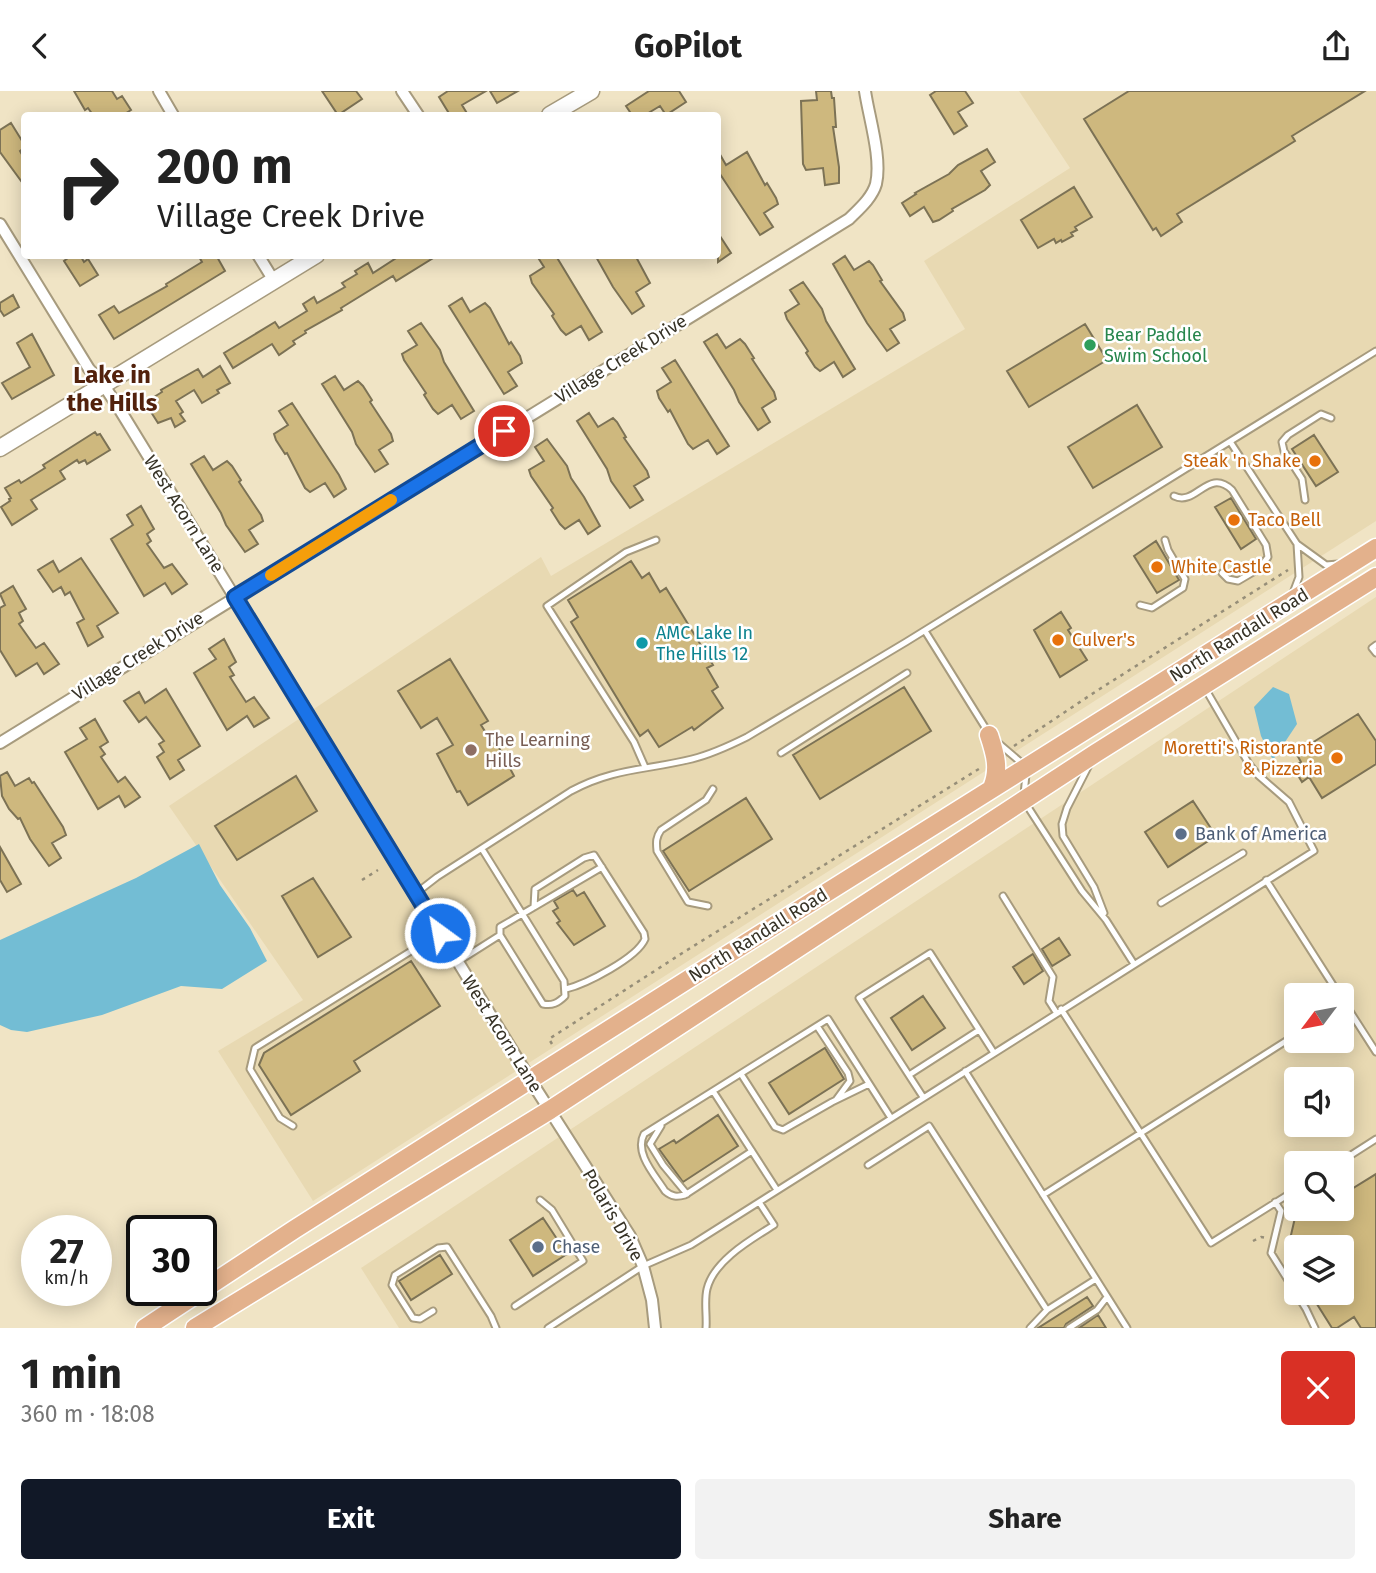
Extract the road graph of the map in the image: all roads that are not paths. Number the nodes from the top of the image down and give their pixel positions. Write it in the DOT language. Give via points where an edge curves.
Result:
graph roads {
  1 [pos="159,91"];
  2 [pos="402,91"];
  3 [pos="591,91"];
  4 [pos="865,91"];
  5 [pos="171,112"];
  6 [pos="416,112"];
  7 [pos="555,112"];
  8 [pos="0,224"];
  9 [pos="21,258"];
  10 [pos="21,259"];
  11 [pos="260,259"];
  12 [pos="310,259"];
  13 [pos="274,281"];
  14 [pos="1376,351"];
  15 [pos="103,384"];
  16 [pos="1331,418"];
  17 [pos="1231,443"];
  18 [pos="0,448"];
  19 [pos="1174,496"];
  20 [pos="1305,500"];
  21 [pos="656,540"];
  22 [pos="1165,540"];
  23 [pos="1297,544"];
  24 [pos="1376,548"];
  25 [pos="1352,563"];
  26 [pos="1222,573"];
  27 [pos="1376,577"];
  28 [pos="235,597"];
  29 [pos="1290,603"];
  30 [pos="1139,605"];
  31 [pos="925,631"];
  32 [pos="1376,645"];
  33 [pos="1376,653"];
  34 [pos="907,673"];
  35 [pos="1203,686"];
  36 [pos="989,735"];
  37 [pos="0,743"];
  38 [pos="781,753"];
  39 [pos="1096,753"];
  40 [pos="1001,754"];
  41 [pos="645,767"];
  42 [pos="1026,767"];
  43 [pos="992,788"];
  44 [pos="713,789"];
  45 [pos="1023,800"];
  46 [pos="482,849"];
  47 [pos="1243,853"];
  48 [pos="603,867"];
  49 [pos="1266,880"];
  50 [pos="415,894"];
  51 [pos="1003,896"];
  52 [pos="1161,903"];
  53 [pos="708,906"];
  54 [pos="534,907"];
  55 [pos="522,914"];
  56 [pos="1106,920"];
  57 [pos="440,933"];
  58 [pos="499,935"];
  59 [pos="458,961"];
  60 [pos="1135,964"];
  61 [pos="1332,983"];
  62 [pos="566,989"];
  63 [pos="1059,1011"];
  64 [pos="1354,1018"];
  65 [pos="817,1026"];
  66 [pos="979,1030"];
  67 [pos="1284,1042"];
  68 [pos="1376,1052"];
  69 [pos="994,1053"];
  70 [pos="965,1071"];
  71 [pos="741,1074"];
  72 [pos="909,1075"];
  73 [pos="531,1081"];
  74 [pos="869,1084"];
  75 [pos="713,1091"];
  76 [pos="923,1097"];
  77 [pos="836,1100"];
  78 [pos="550,1110"];
  79 [pos="671,1117"];
  80 [pos="891,1118"];
  81 [pos="293,1126"];
  82 [pos="1140,1133"];
  83 [pos="1376,1139"];
  84 [pos="752,1151"];
  85 [pos="1354,1153"];
  86 [pos="868,1165"];
  87 [pos="777,1190"];
  88 [pos="687,1194"];
  89 [pos="1043,1195"];
  90 [pos="1284,1197"];
  91 [pos="540,1200"];
  92 [pos="759,1202"];
  93 [pos="1275,1202"];
  94 [pos="643,1266"];
  95 [pos="1096,1279"];
  96 [pos="1108,1297"];
  97 [pos="515,1306"];
  98 [pos="1047,1310"];
  99 [pos="433,1311"];
  100 [pos="145,1328"];
  101 [pos="195,1328"];
  102 [pos="496,1328"];
  103 [pos="548,1328"];
  104 [pos="654,1328"];
  105 [pos="706,1328"];
  106 [pos="1030,1328"];
  107 [pos="1069,1328"];
  108 [pos="1127,1328"];
  109 [pos="1315,1328"];
  1 -- 5 [label="street"];
  2 -- 6 [label="street"];
  3 -- 7 [label="street"];
  4 -- 28 [label="street, Village Creek Drive" via="878,165 876,186 849,219"];
  8 -- 9 [label="street, West Acorn Lane"];
  10 -- 15 [label="street, West Acorn Lane" via="89,369"];
  11 -- 13 [label="street"];
  12 -- 13 [label="street"];
  13 -- 15 [label="street"];
  14 -- 17 [label="lane"];
  15 -- 18 [label="street"];
  15 -- 28 [label="street, West Acorn Lane"];
  16 -- 20 [label="lane" via="1321,414 1282,442 1302,479"];
  17 -- 23 [label="lane"];
  17 -- 31 [label="lane"];
  19 -- 26 [label="lane" via="1186,499 1208,485 1224,484 1232,490 1266,545 1268,557 1260,568 1238,580"];
  21 -- 41 [label="lane" via="626,552 547,606 634,742"];
  22 -- 30 [label="lane" via="1185,579 1183,588 1152,608"];
  23 -- 25 [label="lane" via="1326,565"];
  23 -- 29 [label="lane" via="1299,577"];
  24 -- 25 [label="main road, North Randall Road"];
  25 -- 29 [label="main road, North Randall Road"];
  27 -- 35 [label="main road, North Randall Road"];
  28 -- 37 [label="street, Village Creek Drive"];
  28 -- 50 [label="street, West Acorn Lane"];
  29 -- 42 [label="main road, North Randall Road"];
  31 -- 36 [label="lane"];
  31 -- 41 [label="lane" via="723,750"];
  32 -- 33 [label="lane" via="1372,647"];
  34 -- 38 [label="lane"];
  35 -- 39 [label="main road, North Randall Road"];
  35 -- 49 [label="lane" via="1254,769 1289,802 1314,851"];
  36 -- 40 [label="main road"];
  39 -- 45 [label="main road, North Randall Road"];
  39 -- 56 [label="lane" via="1062,824 1063,836 1094,887"];
  40 -- 42 [label="lane"];
  40 -- 43 [label="main road"];
  41 -- 46 [label="lane" via="594,779"];
  42 -- 43 [label="main road, North Randall Road"];
  42 -- 45 [label="lane"];
  43 -- 73 [label="main road, North Randall Road"];
  44 -- 53 [label="lane" via="706,800 661,830 656,844 688,902"];
  45 -- 56 [label="lane"];
  45 -- 78 [label="main road, North Randall Road"];
  46 -- 50 [label="lane"];
  46 -- 55 [label="lane"];
  47 -- 52 [label="lane"];
  48 -- 54 [label="lane"];
  48 -- 54 [label="lane" via="594,855 584,858 535,889"];
  48 -- 62 [label="lane" via="645,939 637,951"];
  49 -- 60 [label="lane"];
  49 -- 61 [label="lane"];
  50 -- 57 [label="street, West Acorn Lane"];
  51 -- 63 [label="lane" via="1053,977 1049,1001"];
  54 -- 55 [label="lane"];
  55 -- 58 [label="lane" via="500,927"];
  55 -- 62 [label="lane"];
  56 -- 60 [label="lane"];
  57 -- 59 [label="street, West Acorn Lane"];
  57 -- 81 [label="lane" via="255,1048 250,1069 280,1118"];
  58 -- 59 [label="lane"];
  58 -- 62 [label="lane" via="543,1004 556,1003"];
  59 -- 73 [label="street, West Acorn Lane"];
  60 -- 63 [label="lane"];
  63 -- 69 [label="lane"];
  63 -- 82 [label="lane"];
  64 -- 68 [label="lane"];
  65 -- 71 [label="lane"];
  65 -- 74 [label="lane" via="828,1019"];
  65 -- 77 [label="lane" via="850,1080"];
  66 -- 69 [label="lane"];
  66 -- 72 [label="lane"];
  66 -- 72 [label="lane" via="930,953 879,985 859,998"];
  67 -- 82 [label="lane"];
  69 -- 70 [label="lane"];
  70 -- 76 [label="lane"];
  70 -- 89 [label="lane"];
  71 -- 75 [label="lane"];
  71 -- 77 [label="lane" via="780,1129 788,1129"];
  72 -- 76 [label="lane"];
  73 -- 78 [label="street, West Acorn Lane"];
  73 -- 100 [label="main road, North Randall Road"];
  74 -- 77 [label="lane"];
  74 -- 80 [label="lane"];
  75 -- 79 [label="lane"];
  75 -- 84 [label="lane"];
  76 -- 80 [label="lane"];
  78 -- 94 [label="street, Polaris Drive" via="630,1236"];
  78 -- 101 [label="main road, North Randall Road"];
  79 -- 88 [label="lane" via="650,1144"];
  79 -- 88 [label="lane" via="643,1135 640,1150 665,1191 678,1197"];
  80 -- 87 [label="lane"];
  82 -- 89 [label="lane"];
  82 -- 93 [label="lane" via="1211,1243"];
  83 -- 85 [label="lane"];
  84 -- 87 [label="lane"];
  84 -- 88 [label="lane"];
  86 -- 98 [label="lane" via="929,1126"];
  87 -- 92 [label="lane"];
  89 -- 95 [label="lane"];
  90 -- 93 [label="lane"];
  91 -- 97 [label="lane" via="552,1210 583,1261"];
  92 -- 94 [label="lane" via="691,1245"];
  92 -- 105 [label="lane" via="774,1225 732,1253 709,1282"];
  93 -- 109 [label="lane" via="1281,1211 1270,1253"];
  94 -- 103 [label="lane"];
  94 -- 104 [label="street, Polaris Drive"];
  95 -- 96 [label="lane"];
  95 -- 98 [label="lane"];
  96 -- 107 [label="lane"];
  96 -- 108 [label="lane"];
  98 -- 106 [label="lane"];
  99 -- 102 [label="lane" via="412,1318 392,1285 395,1275 447,1247"];
}
